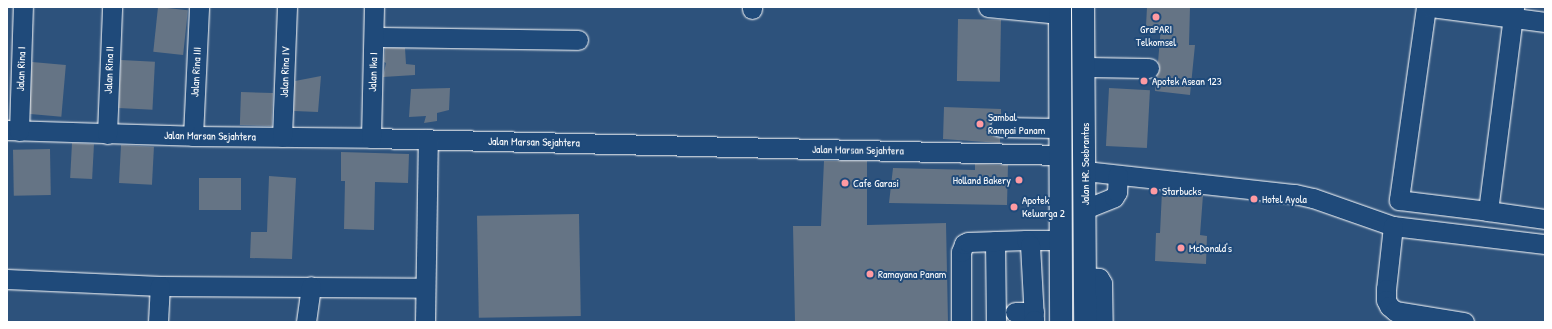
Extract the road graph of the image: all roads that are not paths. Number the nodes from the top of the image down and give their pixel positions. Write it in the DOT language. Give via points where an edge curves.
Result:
graph roads {
  1 [pos="23,7"];
  2 [pos="112,7"];
  3 [pos="199,7"];
  4 [pos="287,7"];
  5 [pos="374,7"];
  6 [pos="988,7"];
  7 [pos="1083,7"];
  8 [pos="1426,7"];
  9 [pos="1431,7"];
  10 [pos="1060,10"];
  11 [pos="1513,12"];
  12 [pos="1545,22"];
  13 [pos="374,37"];
  14 [pos="578,40"];
  15 [pos="14,47"];
  16 [pos="1085,66"];
  17 [pos="1150,68"];
  18 [pos="1000,127"];
  19 [pos="1060,128"];
  20 [pos="13,131"];
  21 [pos="107,134"];
  22 [pos="194,136"];
  23 [pos="282,137"];
  24 [pos="371,138"];
  25 [pos="428,139"];
  26 [pos="1060,155"];
  27 [pos="1085,171"];
  28 [pos="1118,175"];
  29 [pos="1085,209"];
  30 [pos="1488,211"];
  31 [pos="1545,219"];
  32 [pos="1393,226"];
  33 [pos="1026,240"];
  34 [pos="1061,240"];
  35 [pos="995,241"];
  36 [pos="1545,244"];
  37 [pos="1085,277"];
  38 [pos="7,279"];
  39 [pos="160,286"];
  40 [pos="311,286"];
  41 [pos="424,288"];
  42 [pos="1015,312"];
  43 [pos="1034,317"];
  44 [pos="158,322"];
  45 [pos="306,322"];
  46 [pos="425,322"];
  47 [pos="961,322"];
  48 [pos="996,322"];
  49 [pos="1061,322"];
  50 [pos="1085,322"];
  51 [pos="1102,322"];
  52 [pos="1464,322"];
  1 -- 15 [label="street, Jalan Rina I"];
  2 -- 21 [label="street, Jalan Rina II"];
  3 -- 22 [label="street, Jalan Rina III"];
  4 -- 23 [label="street, Jalan Rina IV"];
  5 -- 13 [label="street, Jalan Ika I"];
  6 -- 10 [label="street"];
  7 -- 16 [label="main road, Jalan HR. Soebrantas"];
  8 -- 30 [label="street" via="1399,200"];
  9 -- 11 [label="street"];
  10 -- 19 [label="main road"];
  11 -- 12 [label="street"];
  11 -- 30 [label="street"];
  13 -- 14 [label="street"];
  13 -- 24 [label="street, Jalan Ika I"];
  15 -- 20 [label="street, Jalan Rina I"];
  16 -- 17 [label="street"];
  16 -- 27 [label="main road, Jalan HR. Soebrantas"];
  18 -- 19 [label="street"];
  19 -- 26 [label="main road"];
  20 -- 21 [label="street, Jalan Marsan Sejahtera"];
  21 -- 22 [label="street, Jalan Marsan Sejahtera"];
  22 -- 23 [label="street, Jalan Marsan Sejahtera"];
  23 -- 24 [label="street, Jalan Marsan Sejahtera"];
  24 -- 25 [label="street, Jalan Marsan Sejahtera"];
  25 -- 26 [label="street, Jalan Marsan Sejahtera"];
  25 -- 41 [label="street"];
  26 -- 34 [label="main road"];
  27 -- 28 [label="street"];
  27 -- 29 [label="main road, Jalan HR. Soebrantas"];
  28 -- 29 [label="street" via="1117,192 1114,197"];
  28 -- 32 [label="street" via="1295,194"];
  29 -- 37 [label="main road, Jalan HR. Soebrantas"];
  30 -- 31 [label="street"];
  32 -- 36 [label="street"];
  32 -- 52 [label="street" via="1386,289 1389,306 1395,311"];
  33 -- 34 [label="street"];
  33 -- 35 [label="street"];
  33 -- 43 [label="street" via="1030,245"];
  34 -- 49 [label="main road"];
  35 -- 47 [label="street" via="968,242 962,248"];
  35 -- 48 [label="street"];
  37 -- 50 [label="main road, Jalan HR. Soebrantas"];
  37 -- 51 [label="street" via="1099,278 1102,283"];
  38 -- 39 [label="street"];
  39 -- 40 [label="street"];
  39 -- 44 [label="street"];
  40 -- 41 [label="street"];
  40 -- 45 [label="street"];
  41 -- 46 [label="street"];
  42 -- 43 [label="street"];
}
